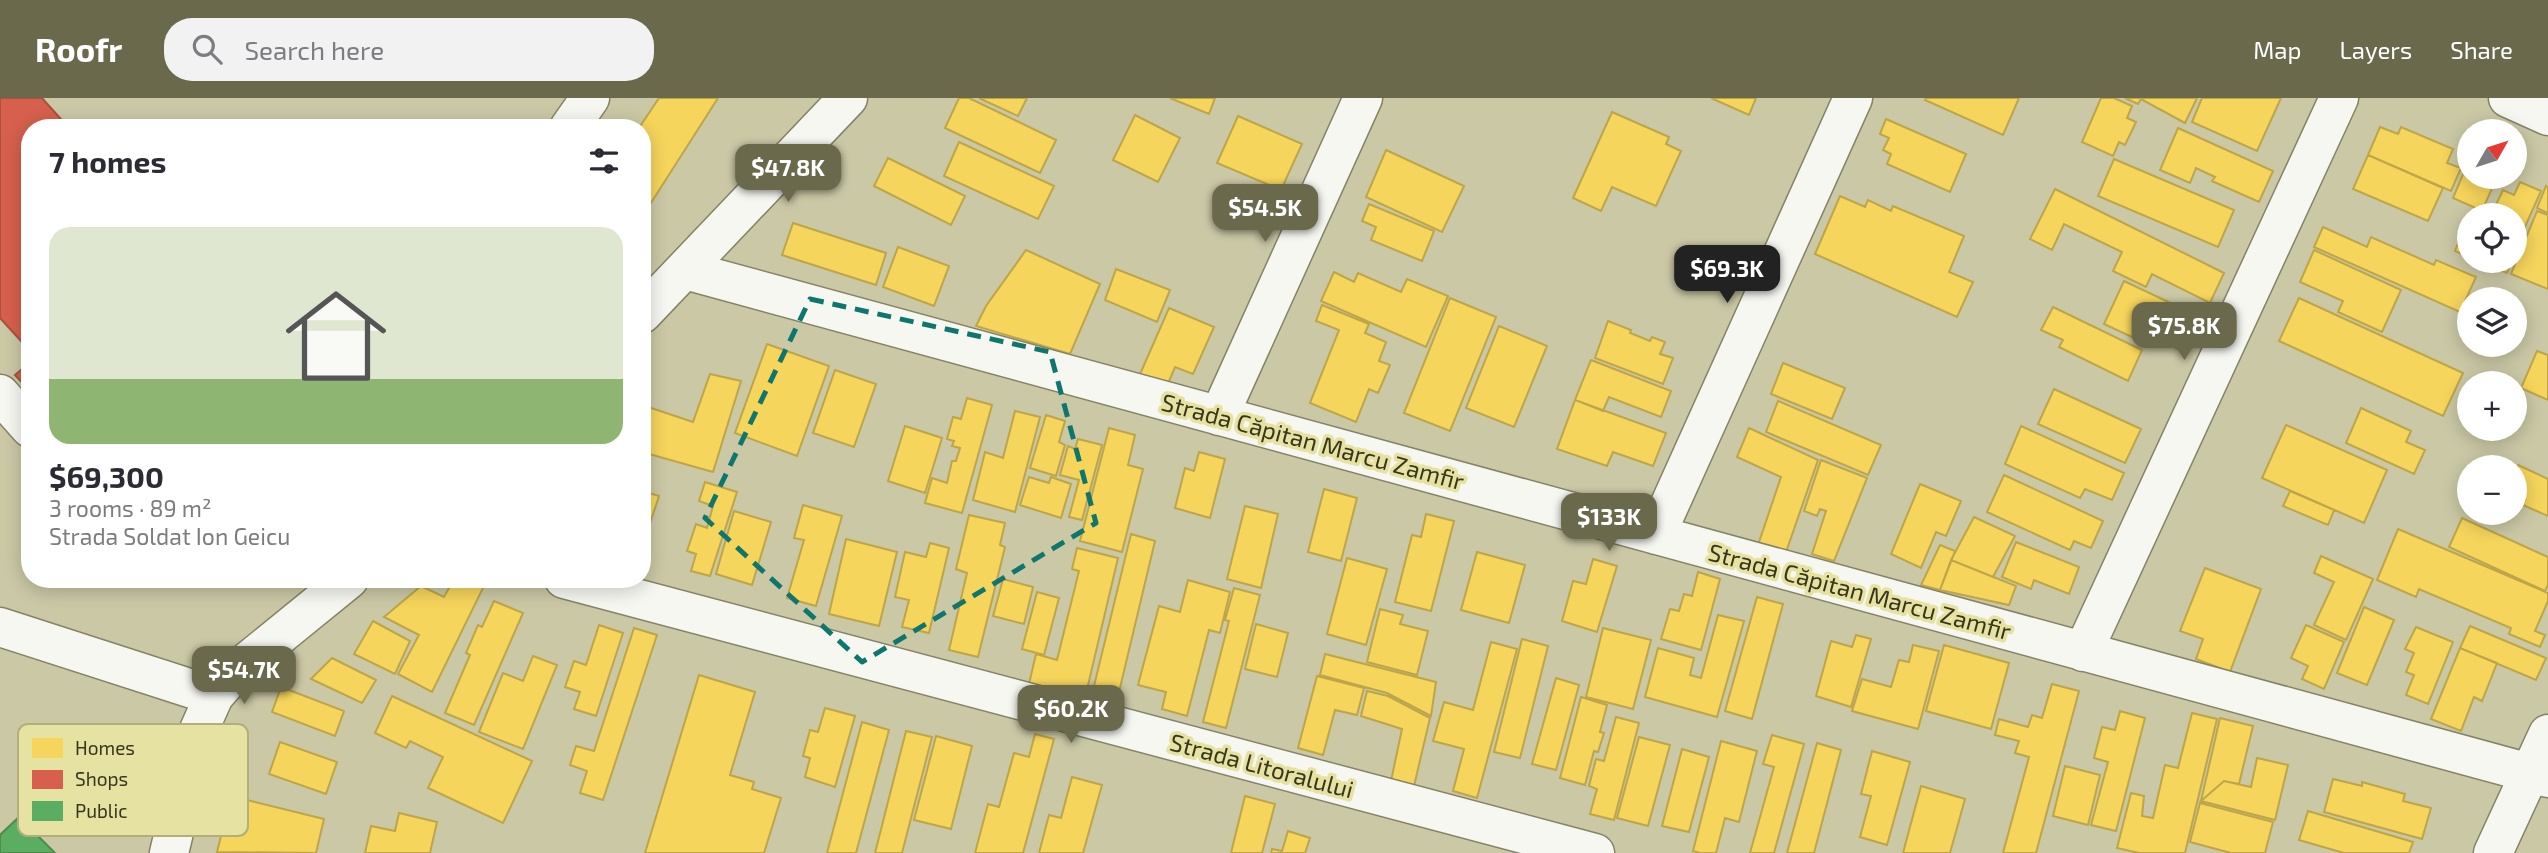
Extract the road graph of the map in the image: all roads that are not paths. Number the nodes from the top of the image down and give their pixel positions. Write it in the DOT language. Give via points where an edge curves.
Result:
graph roads {
  1 [pos="590,98"];
  2 [pos="848,98"];
  3 [pos="1363,98"];
  4 [pos="1853,98"];
  5 [pos="2339,98"];
  6 [pos="2508,98"];
  7 [pos="2548,116"];
  8 [pos="575,119"];
  9 [pos="685,270"];
  10 [pos="651,305"];
  11 [pos="0,394"];
  12 [pos="1219,416"];
  13 [pos="21,418"];
  14 [pos="1657,536"];
  15 [pos="338,588"];
  16 [pos="598,588"];
  17 [pos="0,627"];
  18 [pos="2083,652"];
  19 [pos="214,696"];
  20 [pos="202,724"];
  21 [pos="2548,734"];
  22 [pos="2539,776"];
  23 [pos="1595,853"];
  24 [pos="2493,853"];
  1 -- 8 [label="street"];
  2 -- 9 [label="street"];
  3 -- 12 [label="street"];
  4 -- 14 [label="street"];
  5 -- 18 [label="street"];
  6 -- 7 [label="street"];
  9 -- 10 [label="street"];
  9 -- 12 [label="street, Strada Căpitan Marcu Zamfir"];
  11 -- 13 [label="street"];
  12 -- 14 [label="street, Strada Căpitan Marcu Zamfir"];
  14 -- 18 [label="street, Strada Căpitan Marcu Zamfir"];
  15 -- 19 [label="street" via="237,670"];
  16 -- 23 [label="street, Strada Litoralului"];
  17 -- 19 [label="street"];
  18 -- 22 [label="street, Strada Căpitan Marcu Zamfir"];
  19 -- 20 [label="street"];
  21 -- 22 [label="street"];
  22 -- 24 [label="street"];
}
